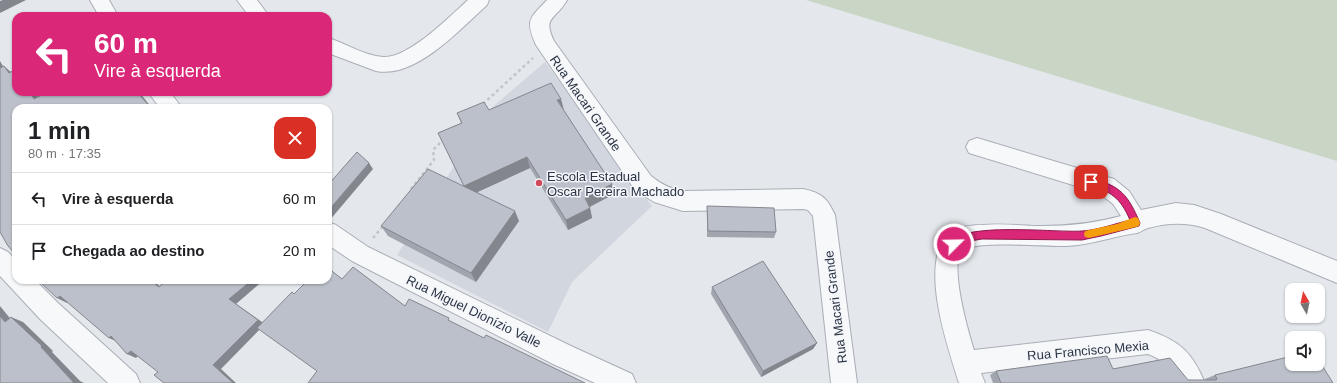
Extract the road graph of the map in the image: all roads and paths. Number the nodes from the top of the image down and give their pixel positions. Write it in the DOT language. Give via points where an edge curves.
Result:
graph roads {
  1 [pos="99,0"];
  2 [pos="246,0"];
  3 [pos="480,0"];
  4 [pos="558,0"];
  5 [pos="106,12"];
  6 [pos="256,12"];
  7 [pos="546,45"];
  8 [pos="332,47"];
  9 [pos="162,96"];
  10 [pos="168,104"];
  11 [pos="478,108"];
  12 [pos="450,134"];
  13 [pos="977,147"];
  14 [pos="407,195"];
  15 [pos="388,219"];
  16 [pos="1136,223"];
  17 [pos="332,235"];
  18 [pos="360,254"];
  19 [pos="0,259"];
  20 [pos="12,272"];
  21 [pos="1337,272"];
  22 [pos="23,284"];
  23 [pos="969,373"];
  24 [pos="127,383"];
  25 [pos="623,383"];
  26 [pos="844,383"];
  27 [pos="1192,383"];
  1 -- 5 [label="street"];
  2 -- 6 [label="street"];
  3 -- 8 [label="street" via="422,50 396,64 384,66"];
  4 -- 7 [label="street, Rua Macari Grande" via="539,21 539,30"];
  7 -- 11 [label="path"];
  7 -- 26 [label="street, Rua Macari Grande" via="643,183 653,192 683,201 803,199 819,205 824,215"];
  9 -- 10 [label="street"];
  12 -- 14 [label="path" via="433,150 434,160"];
  13 -- 16 [label="street" via="1106,186 1119,194 1129,207"];
  15 -- 18 [label="path"];
  16 -- 21 [label="street" via="1169,214 1192,215"];
  16 -- 23 [label="street" via="1082,235 982,234 963,238 954,244 947,260 947,293"];
  17 -- 18 [label="street, Rua Miguel Dionízio Valle"];
  18 -- 25 [label="street, Rua Miguel Dionízio Valle"];
  19 -- 20 [label="street"];
  22 -- 24 [label="street"];
  23 -- 27 [label="street, Rua Francisco Mexia" via="1148,342 1176,356"];
}
